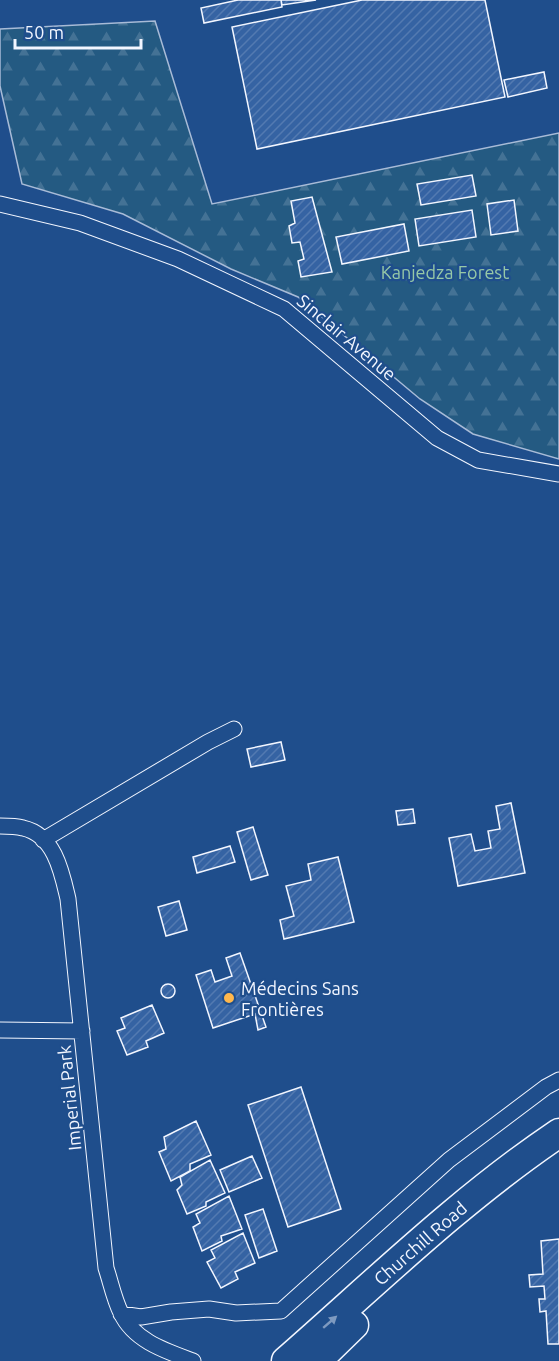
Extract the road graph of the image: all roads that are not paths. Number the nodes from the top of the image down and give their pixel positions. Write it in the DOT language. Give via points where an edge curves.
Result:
graph roads {
  1 [pos="0,204"];
  2 [pos="559,474"];
  3 [pos="234,729"];
  4 [pos="0,826"];
  5 [pos="44,840"];
  6 [pos="0,1030"];
  7 [pos="82,1031"];
  8 [pos="559,1080"];
  9 [pos="559,1133"];
  10 [pos="559,1151"];
  11 [pos="121,1314"];
  12 [pos="193,1361"];
  13 [pos="286,1361"];
  14 [pos="317,1361"];
  1 -- 2 [label="street, Sinclair Avenue" via="80,223 178,259 284,309 437,438 478,460"];
  3 -- 5 [label="street"];
  4 -- 5 [label="street" via="25,828"];
  5 -- 7 [label="street, Imperial Park" via="55,854 68,899"];
  6 -- 7 [label="street"];
  7 -- 11 [label="street, Imperial Park" via="106,1268"];
  8 -- 11 [label="street" via="448,1160 281,1311 236,1314 209,1309 141,1317"];
  13 -- 9 [label="highway, Churchill Road, one-way" via="513,1164"];
  10 -- 14 [label="highway, Churchill Road" via="422,1261"];
  11 -- 12 [label="street, Imperial Park" via="134,1331 160,1350"];
}
